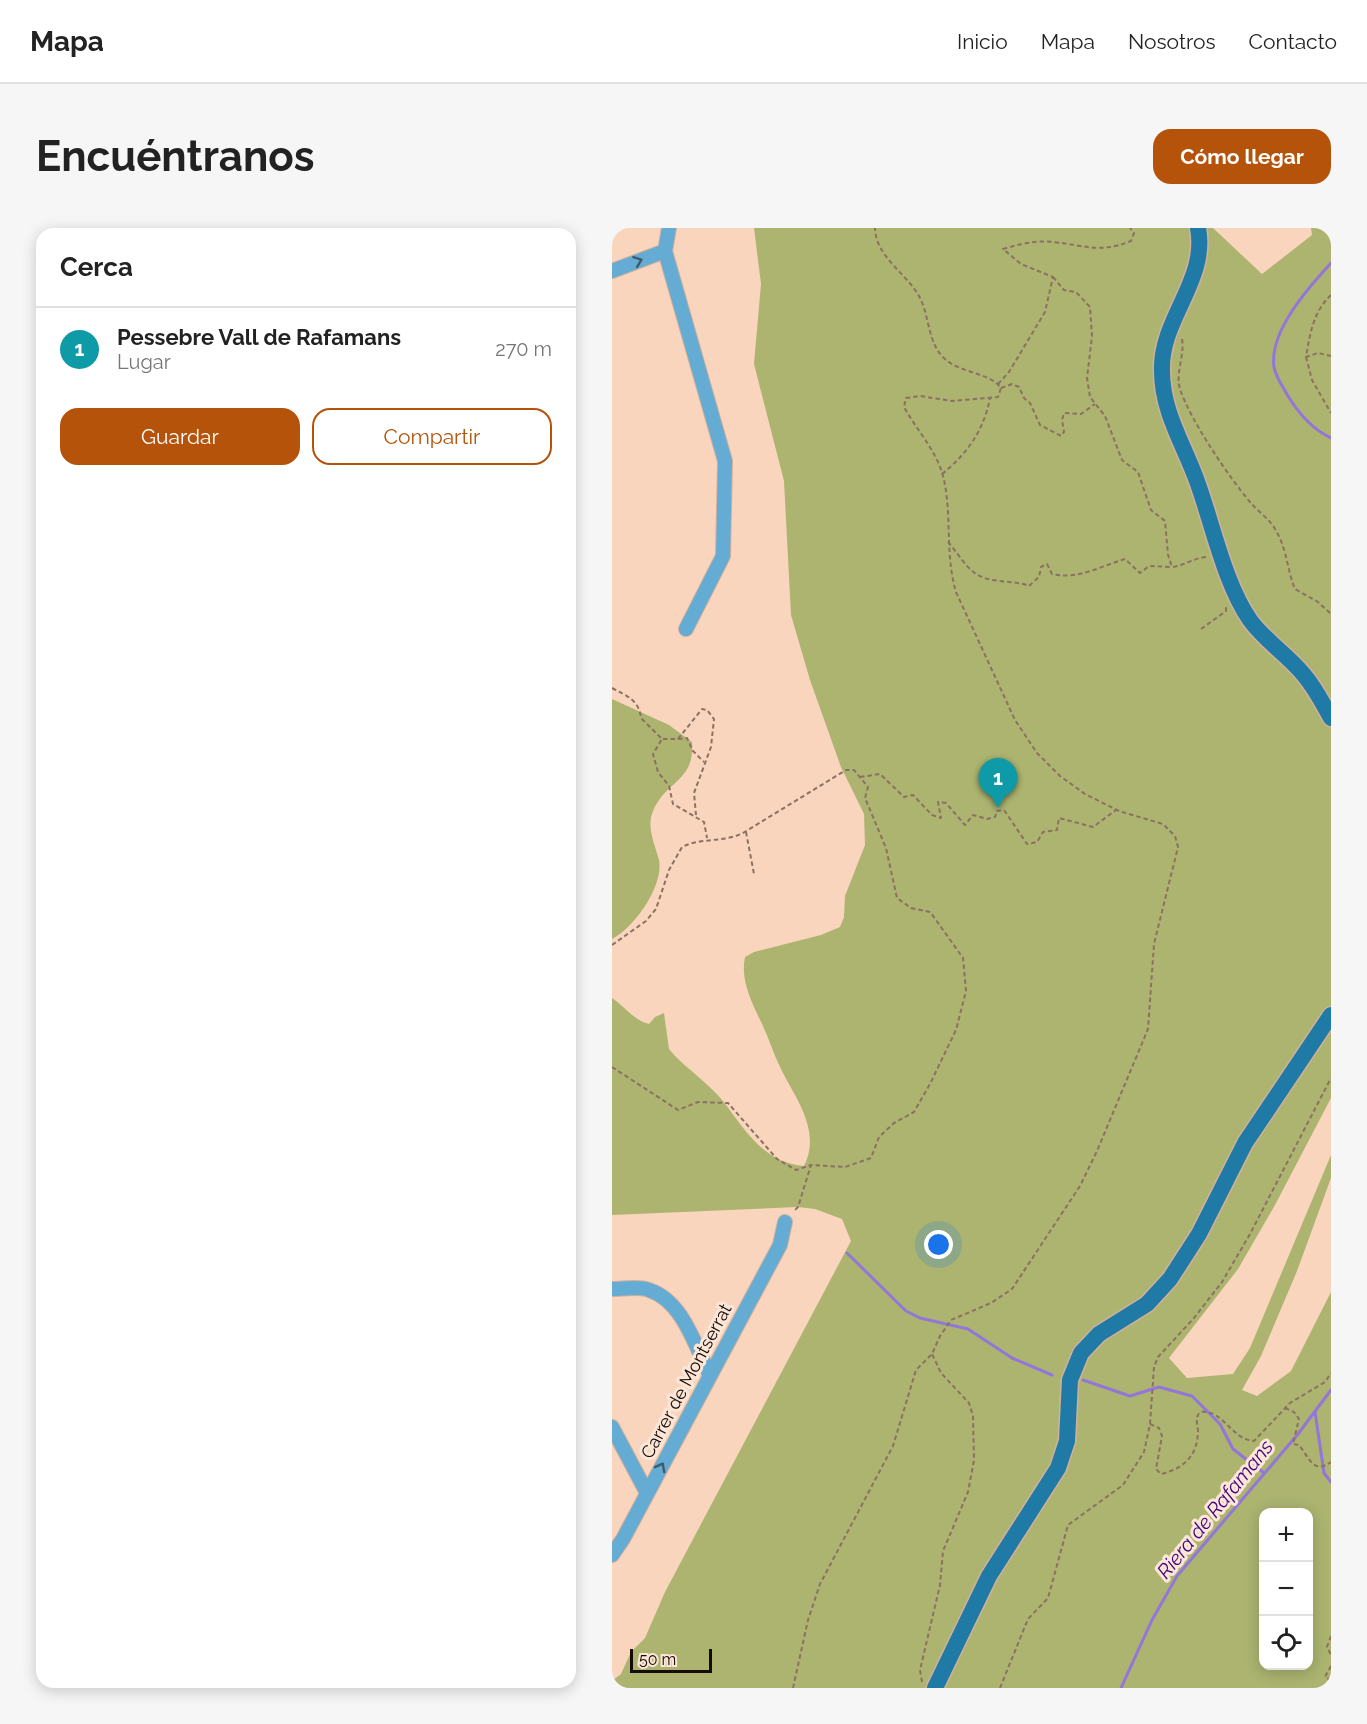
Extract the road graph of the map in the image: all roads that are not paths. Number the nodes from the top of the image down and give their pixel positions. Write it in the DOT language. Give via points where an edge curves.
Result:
graph roads {
  1 [pos="669,228"];
  2 [pos="1198,228"];
  3 [pos="665,251"];
  4 [pos="612,271"];
  5 [pos="686,629"];
  6 [pos="1331,718"];
  7 [pos="1331,1015"];
  8 [pos="785,1222"];
  9 [pos="612,1289"];
  10 [pos="710,1375"];
  11 [pos="612,1426"];
  12 [pos="647,1493"];
  13 [pos="612,1555"];
  14 [pos="928,1685"];
  1 -- 3 [label="street"];
  2 -- 6 [label="main road" via="1196,271 1175,313 1162,354 1168,411 1197,480 1234,590 1251,621 1304,675"];
  4 -- 3 [label="street, one-way"];
  3 -- 5 [label="street" via="725,461 723,556"];
  7 -- 14 [label="main road" via="1245,1143 1199,1234 1170,1279 1147,1304 1098,1334 1081,1353 1070,1380 1067,1441 1058,1468 989,1576"];
  8 -- 10 [label="street, Carrer de Montserrat" via="780,1245"];
  9 -- 10 [label="street" via="647,1289 663,1296 676,1308"];
  12 -- 10 [label="street, Carrer de Montserrat, one-way"];
  11 -- 12 [label="street"];
  12 -- 13 [label="street, Carrer de Montserrat"];
}
